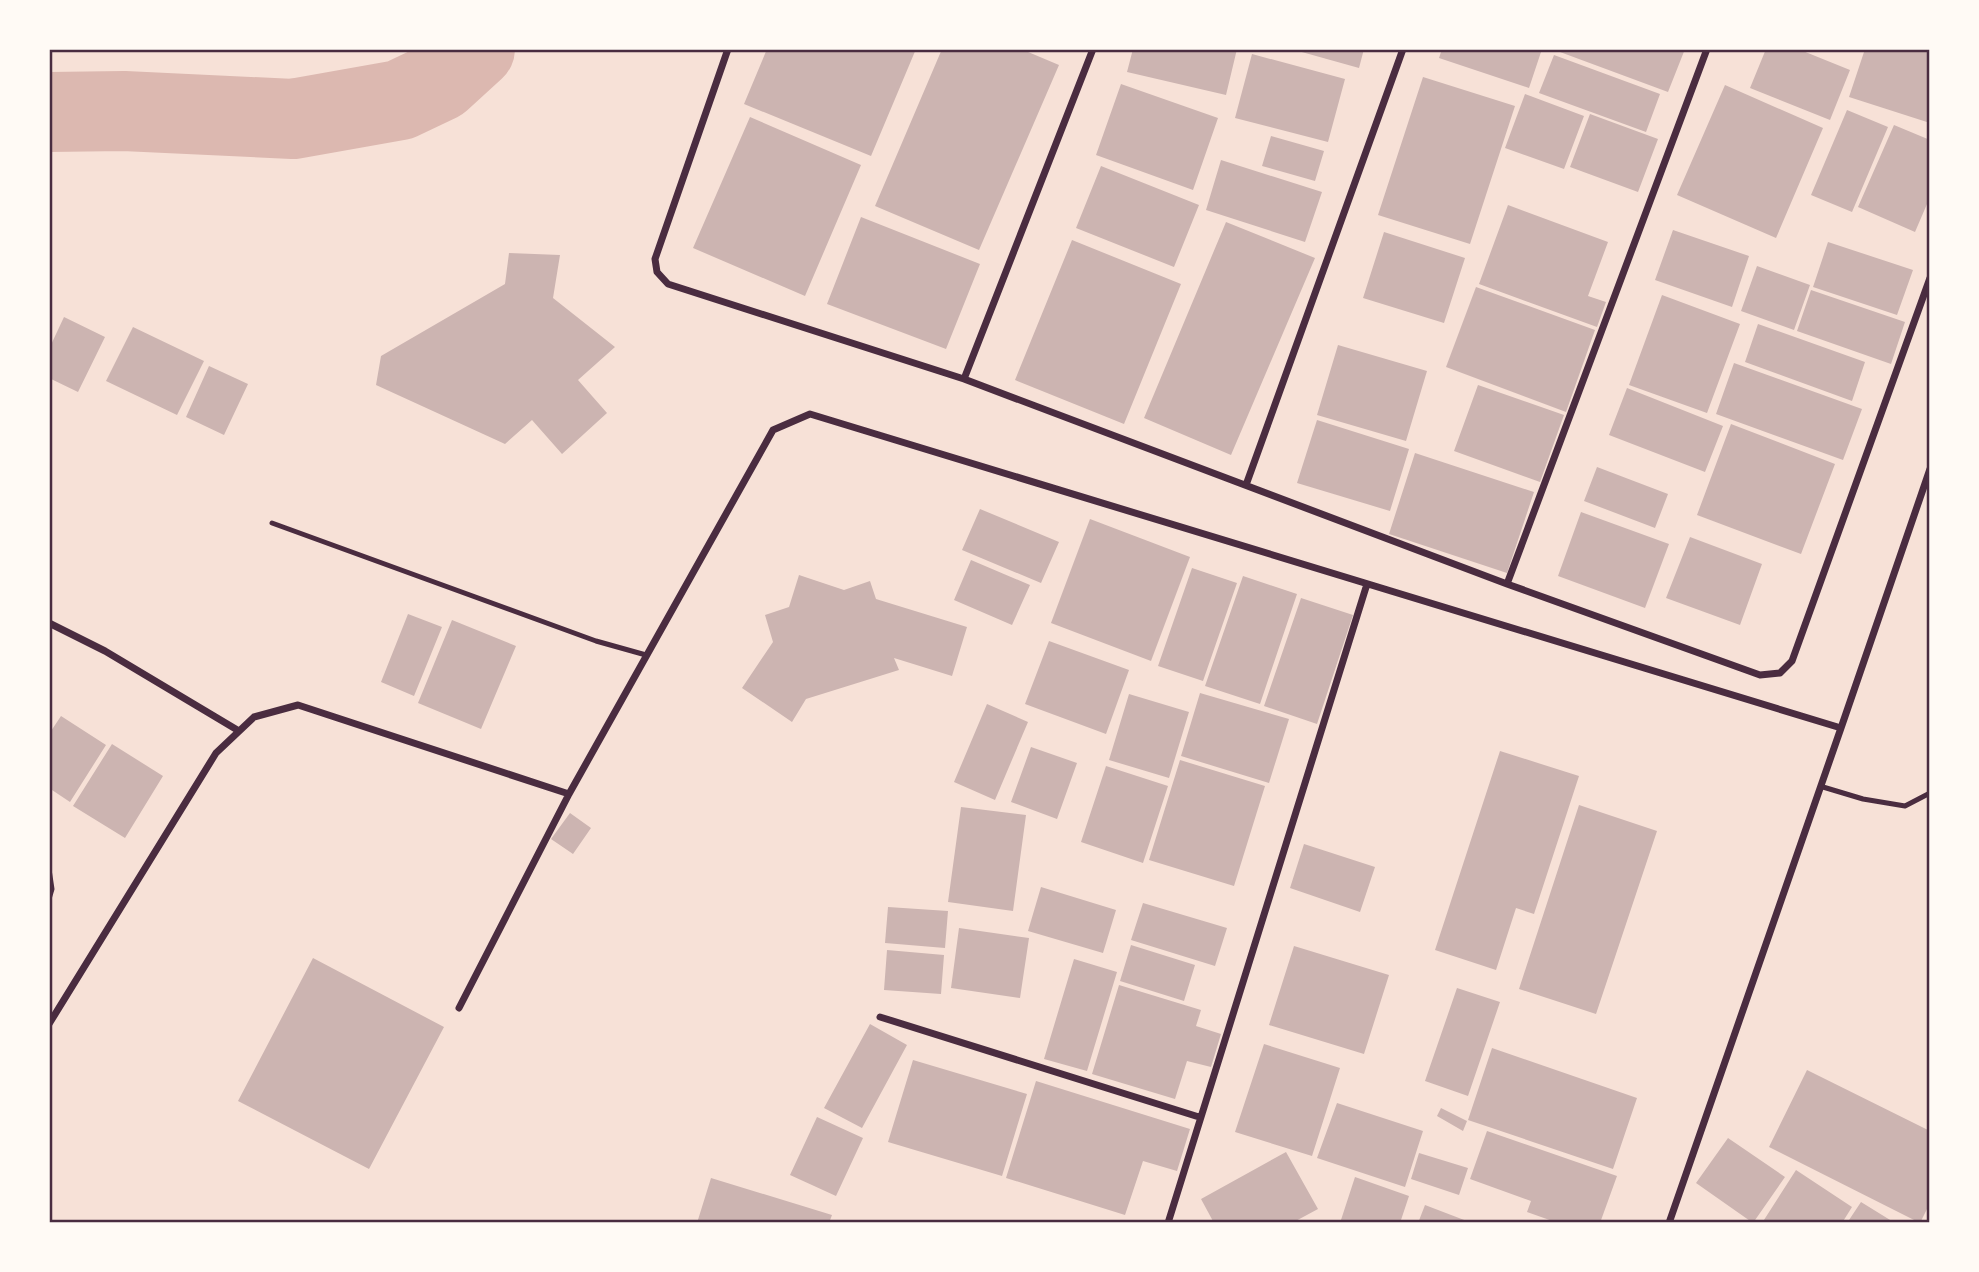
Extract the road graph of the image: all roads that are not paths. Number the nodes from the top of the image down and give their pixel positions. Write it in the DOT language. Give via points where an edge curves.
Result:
graph roads {
  1 [pos="729,49"];
  2 [pos="1093,49"];
  3 [pos="1403,49"];
  4 [pos="1707,49"];
  5 [pos="1930,278"];
  6 [pos="964,379"];
  7 [pos="1930,469"];
  8 [pos="1246,485"];
  9 [pos="272,523"];
  10 [pos="1367,584"];
  11 [pos="1507,584"];
  12 [pos="49,623"];
  13 [pos="646,655"];
  14 [pos="1841,728"];
  15 [pos="239,731"];
  16 [pos="1824,787"];
  17 [pos="1930,793"];
  18 [pos="569,794"];
  19 [pos="49,869"];
  20 [pos="49,899"];
  21 [pos="460,1008"];
  22 [pos="880,1017"];
  23 [pos="49,1024"];
  24 [pos="1199,1117"];
  25 [pos="1168,1223"];
  26 [pos="1669,1223"];
  1 -- 6 [label="street" via="655,259 657,272 668,284"];
  2 -- 6 [label="street"];
  3 -- 8 [label="street"];
  4 -- 11 [label="street"];
  5 -- 11 [label="street" via="1792,661 1780,673 1760,675"];
  6 -- 8 [label="street"];
  7 -- 14 [label="street"];
  8 -- 11 [label="street"];
  9 -- 13 [label="lane"];
  10 -- 13 [label="street" via="810,414 773,430"];
  10 -- 14 [label="street"];
  10 -- 24 [label="street"];
  12 -- 15 [label="street"];
  13 -- 18 [label="street"];
  14 -- 16 [label="street"];
  15 -- 18 [label="street" via="254,718 298,705"];
  15 -- 23 [label="street" via="216,753"];
  16 -- 17 [label="lane" via="1905,806"];
  16 -- 26 [label="street"];
  18 -- 21 [label="street"];
  19 -- 20 [label="lane"];
  22 -- 24 [label="street"];
  24 -- 25 [label="street"];
}
